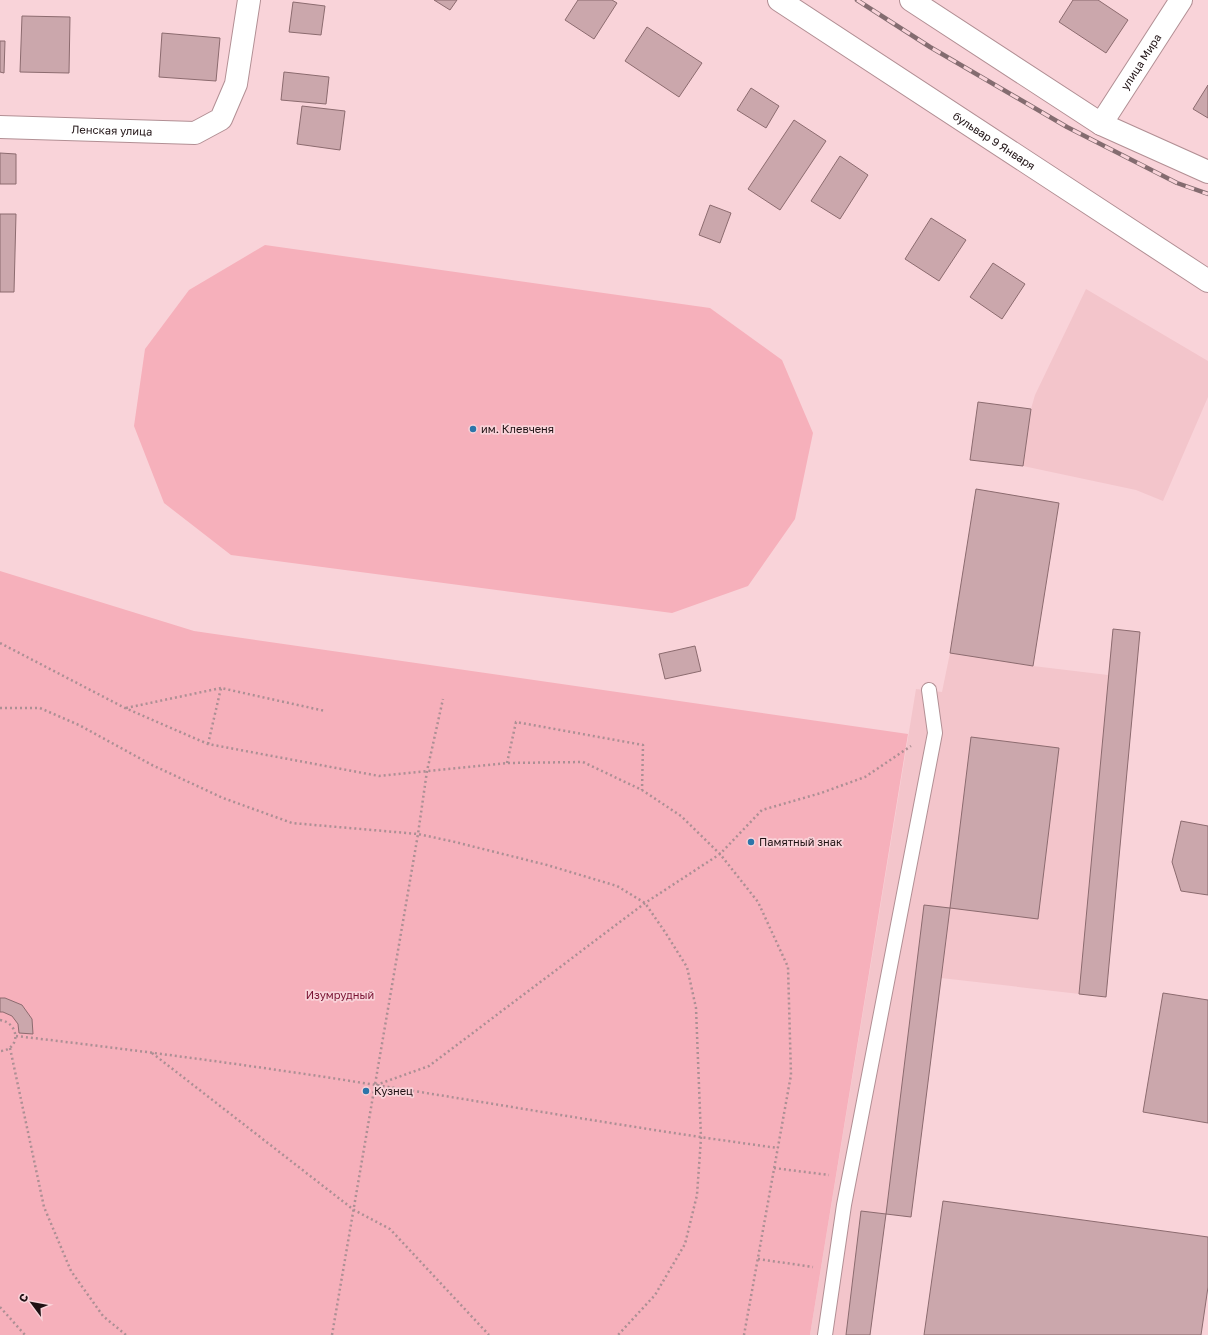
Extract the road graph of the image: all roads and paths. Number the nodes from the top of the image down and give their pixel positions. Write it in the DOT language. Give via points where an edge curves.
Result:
graph roads {
  1 [pos="249,0"];
  2 [pos="779,0"];
  3 [pos="911,0"];
  4 [pos="1181,0"];
  5 [pos="1101,124"];
  6 [pos="0,127"];
  7 [pos="1208,172"];
  8 [pos="1208,281"];
  9 [pos="0,643"];
  10 [pos="221,688"];
  11 [pos="929,690"];
  12 [pos="443,699"];
  13 [pos="0,708"];
  14 [pos="125,708"];
  15 [pos="325,711"];
  16 [pos="935,734"];
  17 [pos="208,744"];
  18 [pos="507,763"];
  19 [pos="426,771"];
  20 [pos="642,790"];
  21 [pos="418,834"];
  22 [pos="720,854"];
  23 [pos="646,904"];
  24 [pos="0,1020"];
  25 [pos="16,1036"];
  26 [pos="10,1048"];
  27 [pos="0,1051"];
  28 [pos="151,1052"];
  29 [pos="375,1085"];
  30 [pos="701,1138"];
  31 [pos="778,1148"];
  32 [pos="774,1168"];
  33 [pos="834,1175"];
  34 [pos="354,1210"];
  35 [pos="758,1259"];
  36 [pos="818,1268"];
  37 [pos="0,1307"];
  38 [pos="25,1335"];
  39 [pos="126,1335"];
  40 [pos="332,1335"];
  41 [pos="489,1335"];
  42 [pos="618,1335"];
  43 [pos="744,1335"];
  44 [pos="825,1335"];
  1 -- 6 [label="street, Ленская улица" via="236,84 221,119 195,133"];
  2 -- 8 [label="street, бульвар 9 Января"];
  3 -- 5 [label="street"];
  4 -- 5 [label="street, улица Мира"];
  5 -- 7 [label="street"];
  9 -- 14 [label="path"];
  10 -- 14 [label="path"];
  10 -- 15 [label="path"];
  10 -- 17 [label="path"];
  11 -- 16 [label="lane"];
  12 -- 19 [label="path"];
  13 -- 21 [label="path" via="40,708 223,798 292,823"];
  14 -- 17 [label="path"];
  16 -- 22 [label="path" via="906,749 865,777 762,810"];
  16 -- 44 [label="lane" via="844,1205"];
  17 -- 19 [label="path" via="379,776"];
  18 -- 19 [label="path"];
  18 -- 20 [label="path" via="583,762"];
  18 -- 20 [label="path" via="516,722 643,744"];
  19 -- 21 [label="path"];
  20 -- 22 [label="path" via="681,816"];
  21 -- 23 [label="path" via="539,863 616,886"];
  21 -- 29 [label="path"];
  22 -- 23 [label="path"];
  22 -- 31 [label="path" via="758,902 788,967 791,1075"];
  23 -- 29 [label="path" via="429,1066"];
  23 -- 30 [label="path" via="687,967 696,1008"];
  24 -- 25 [label="path" via="8,1022 14,1028"];
  25 -- 26 [label="path"];
  25 -- 28 [label="path"];
  26 -- 27 [label="path"];
  26 -- 39 [label="path" via="44,1207 71,1271 104,1316"];
  28 -- 29 [label="path"];
  28 -- 34 [label="path"];
  29 -- 30 [label="path"];
  29 -- 34 [label="path"];
  30 -- 31 [label="path"];
  30 -- 42 [label="path" via="697,1195 685,1244 655,1295"];
  31 -- 32 [label="path"];
  32 -- 33 [label="path"];
  32 -- 35 [label="path"];
  34 -- 40 [label="path"];
  34 -- 41 [label="path" via="390,1229"];
  35 -- 36 [label="path"];
  35 -- 43 [label="path"];
  37 -- 38 [label="path"];
}
